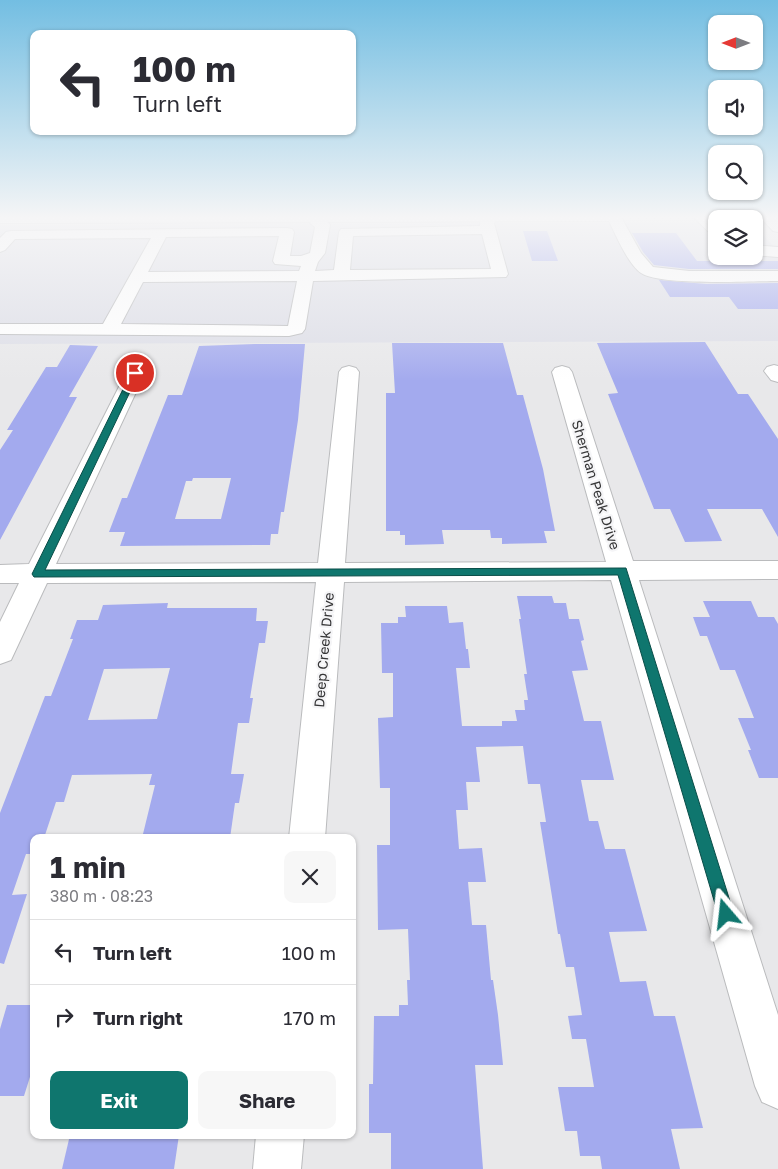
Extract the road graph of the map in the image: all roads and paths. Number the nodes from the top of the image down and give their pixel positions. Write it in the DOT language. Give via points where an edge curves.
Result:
graph roads {
  1 [pos="141,272"];
  2 [pos="241,272"];
  3 [pos="307,272"];
  4 [pos="325,272"];
  5 [pos="342,272"];
  6 [pos="363,272"];
  7 [pos="484,272"];
  8 [pos="500,272"];
  9 [pos="651,272"];
  10 [pos="342,275"];
  11 [pos="778,276"];
  12 [pos="138,277"];
  13 [pos="0,329"];
  14 [pos="109,330"];
  15 [pos="349,372"];
  16 [pos="562,372"];
  17 [pos="135,373"];
  18 [pos="778,570"];
  19 [pos="622,571"];
  20 [pos="330,572"];
  21 [pos="0,574"];
  22 [pos="38,574"];
  23 [pos="0,652"];
  24 [pos="307,834"];
  25 [pos="778,1086"];
  26 [pos="280,1139"];
  27 [pos="277,1169"];
  1 -- 12 [label="street"];
  2 -- 12 [label="street"];
  3 -- 14 [label="street" via="294,330"];
  4 -- 10 [label="street"];
  5 -- 10 [label="street"];
  6 -- 10 [label="street"];
  7 -- 8 [label="street"];
  9 -- 11 [label="street" via="676,276"];
  12 -- 14 [label="street"];
  13 -- 14 [label="street"];
  15 -- 20 [label="street, Deep Creek Drive"];
  16 -- 19 [label="street, Sherman Peak Drive"];
  17 -- 22 [label="street"];
  18 -- 19 [label="street"];
  19 -- 20 [label="street"];
  19 -- 25 [label="street, Sherman Peak Drive"];
  20 -- 22 [label="street"];
  20 -- 24 [label="street, Deep Creek Drive"];
  21 -- 22 [label="street"];
  22 -- 23 [label="street"];
  26 -- 27 [label="street"];
}
